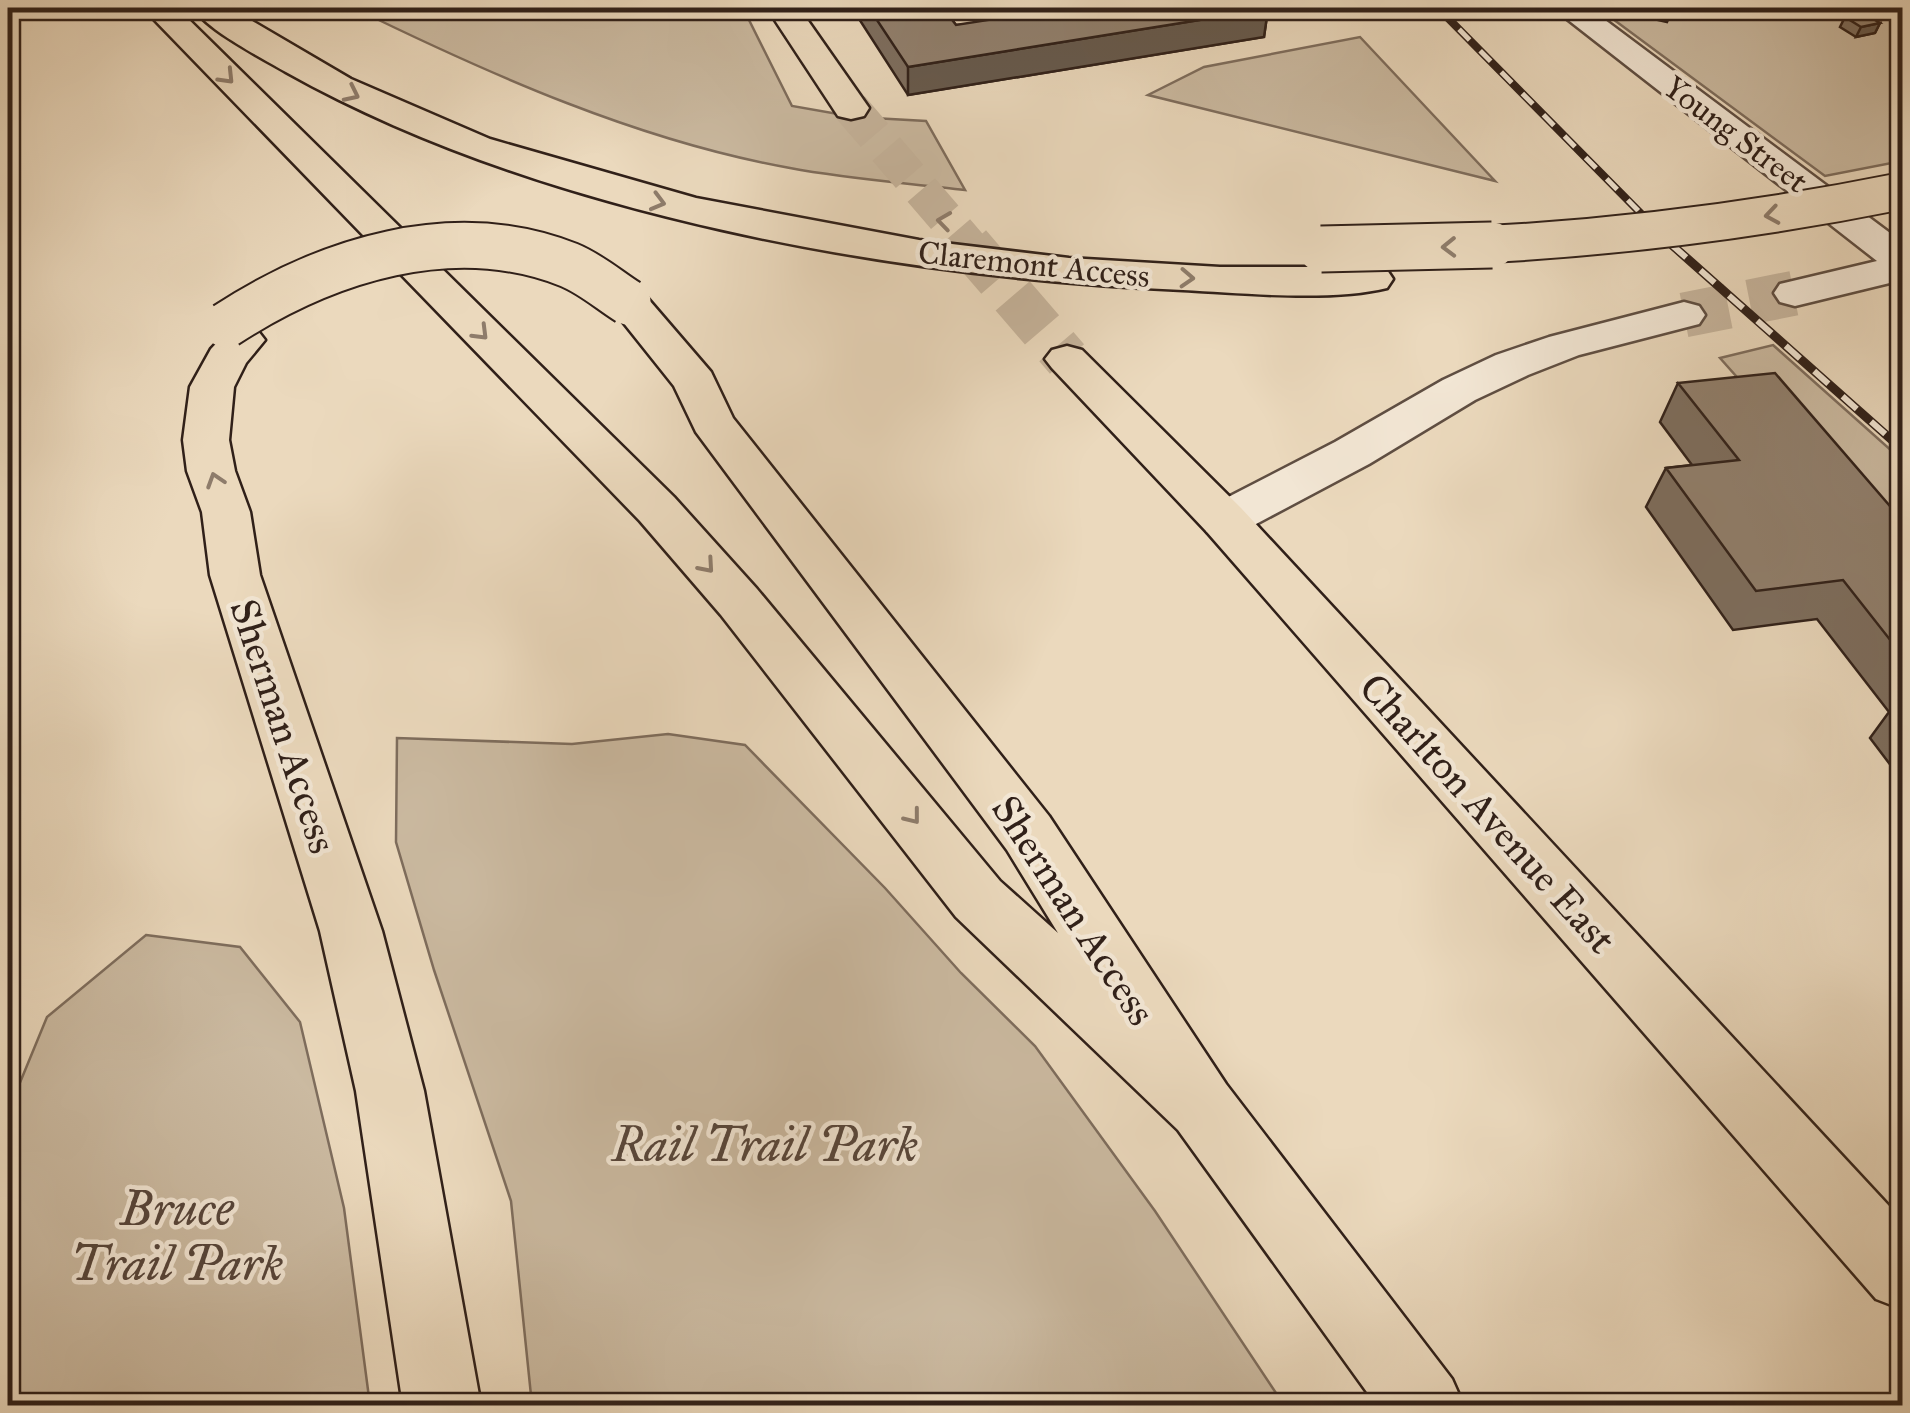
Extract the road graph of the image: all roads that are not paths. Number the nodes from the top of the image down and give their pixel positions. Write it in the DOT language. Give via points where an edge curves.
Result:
graph roads {
  1 [pos="159,8"];
  2 [pos="210,8"];
  3 [pos="783,8"];
  4 [pos="1569,8"];
  5 [pos="402,77"];
  6 [pos="851,108"];
  7 [pos="1902,191"];
  8 [pos="1902,223"];
  9 [pos="1902,265"];
  10 [pos="1795,293"];
  11 [pos="1684,315"];
  12 [pos="1068,359"];
  13 [pos="1224,520"];
  14 [pos="1202,1107"];
  15 [pos="1902,1273"];
  16 [pos="442,1406"];
  17 [pos="1425,1406"];
  1 -- 14 [label="main road, one-way" via="657,508 978,900"];
  2 -- 8 [label="main road, Claremont Access, one-way" via="308,73 470,145 666,204 851,243 1002,263 1199,278 1514,274 1789,246"];
  3 -- 6 [label="main road"];
  4 -- 9 [label="street, Young Street"];
  7 -- 5 [label="main road, Claremont Access, one-way, bridge" via="1719,224 1472,246 1321,249 1099,238 860,210 738,186 507,120"];
  9 -- 10 [label="street"];
  11 -- 13 [label="street" via="1512,365"];
  12 -- 13 [label="main road, Charlton Avenue East"];
  13 -- 15 [label="main road, Charlton Avenue East"];
  14 -- 16 [label="main road, Sherman Access" via="1028,833 712,422 668,394 614,308 517,272 467,266 378,275 325,290 234,332 212,387 206,440 234,575 350,932 390,1091"];
  14 -- 17 [label="main road, Sherman Access"];
}
